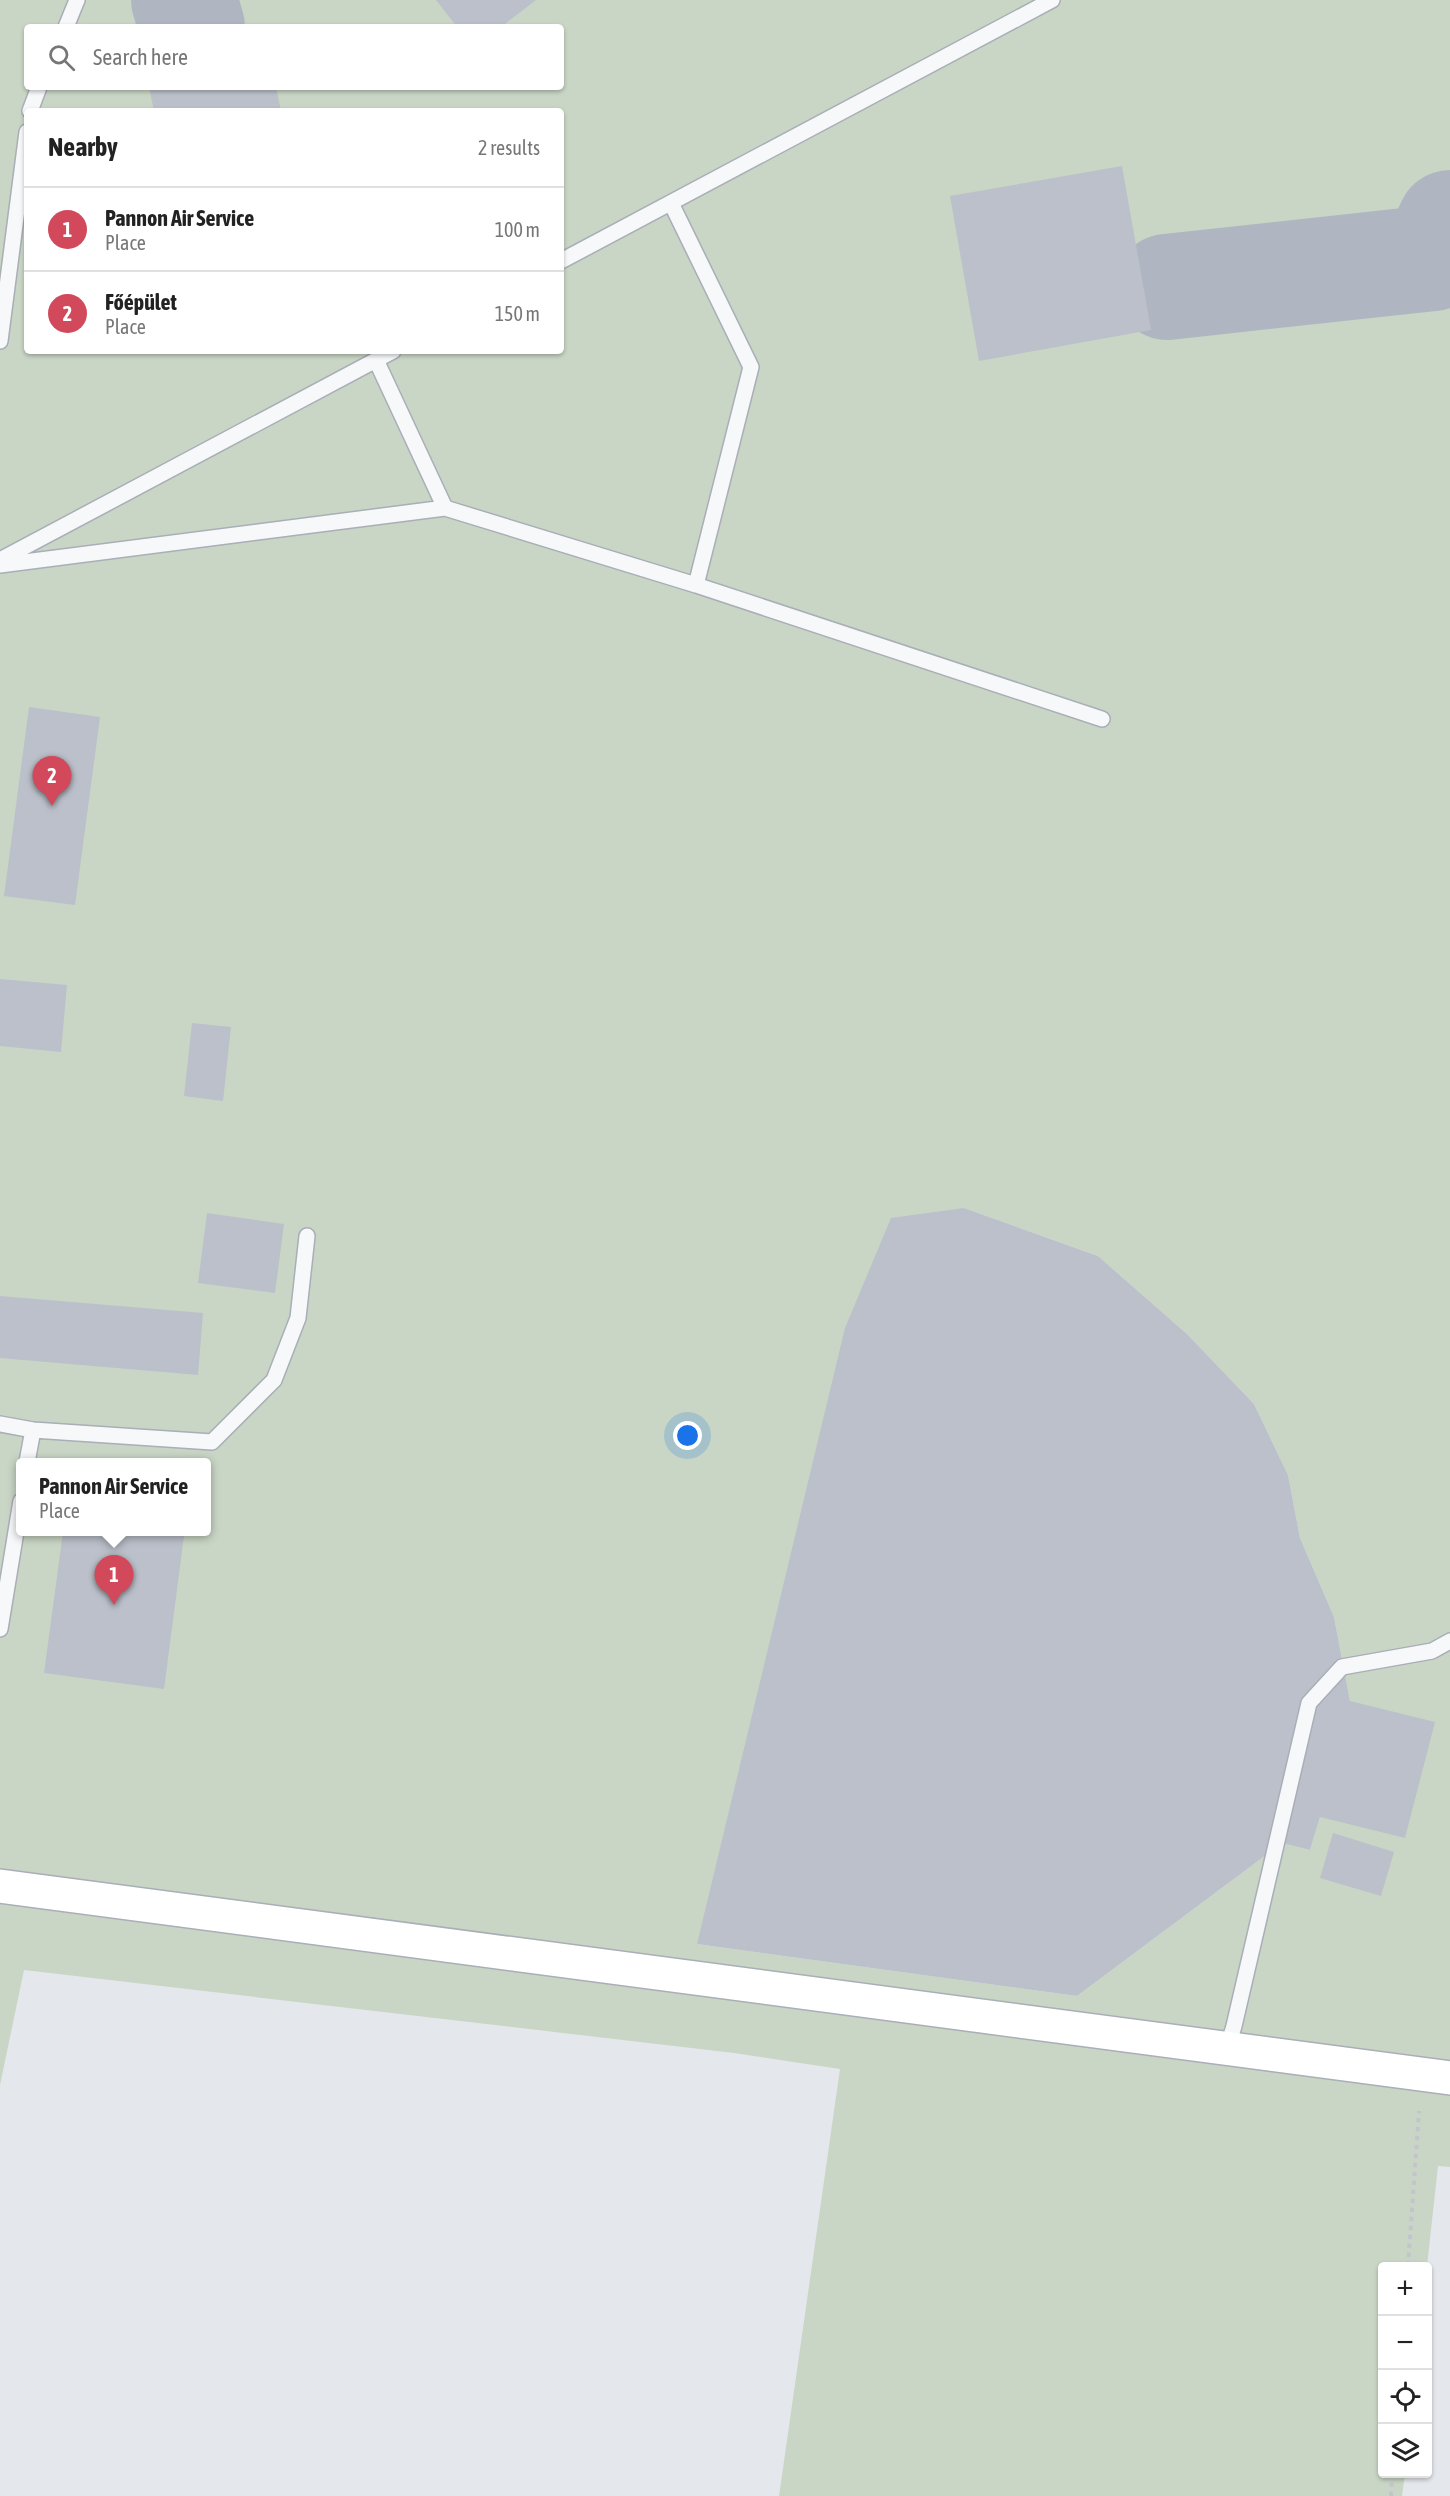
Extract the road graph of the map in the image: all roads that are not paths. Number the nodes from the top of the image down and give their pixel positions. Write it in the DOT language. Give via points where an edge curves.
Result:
graph roads {
  1 [pos="77,0"];
  2 [pos="1052,0"];
  3 [pos="67,24"];
  4 [pos="38,90"];
  5 [pos="31,108"];
  6 [pos="24,147"];
  7 [pos="671,203"];
  8 [pos="6,240"];
  9 [pos="564,259"];
  10 [pos="0,341"];
  11 [pos="387,354"];
  12 [pos="376,360"];
  13 [pos="445,508"];
  14 [pos="0,560"];
  15 [pos="0,565"];
  16 [pos="696,585"];
  17 [pos="1102,719"];
  18 [pos="307,1236"];
  19 [pos="0,1424"];
  20 [pos="33,1430"];
  21 [pos="28,1458"];
  22 [pos="16,1531"];
  23 [pos="0,1629"];
  24 [pos="1450,1641"];
  25 [pos="0,1886"];
  26 [pos="1227,2049"];
  27 [pos="1436,2076"];
  1 -- 3 [label="lane"];
  2 -- 7 [label="lane"];
  4 -- 5 [label="lane"];
  6 -- 8 [label="lane"];
  7 -- 9 [label="lane"];
  7 -- 16 [label="lane" via="752,367"];
  8 -- 10 [label="lane"];
  11 -- 12 [label="lane"];
  12 -- 13 [label="lane"];
  12 -- 14 [label="lane"];
  13 -- 15 [label="lane"];
  13 -- 16 [label="lane"];
  16 -- 17 [label="lane"];
  18 -- 20 [label="lane" via="298,1318 274,1380 212,1442"];
  19 -- 20 [label="lane"];
  20 -- 21 [label="lane"];
  22 -- 23 [label="lane"];
  24 -- 26 [label="lane" via="1432,1651 1342,1667 1309,1703"];
  25 -- 26 [label="main road"];
  26 -- 27 [label="main road"];
}
